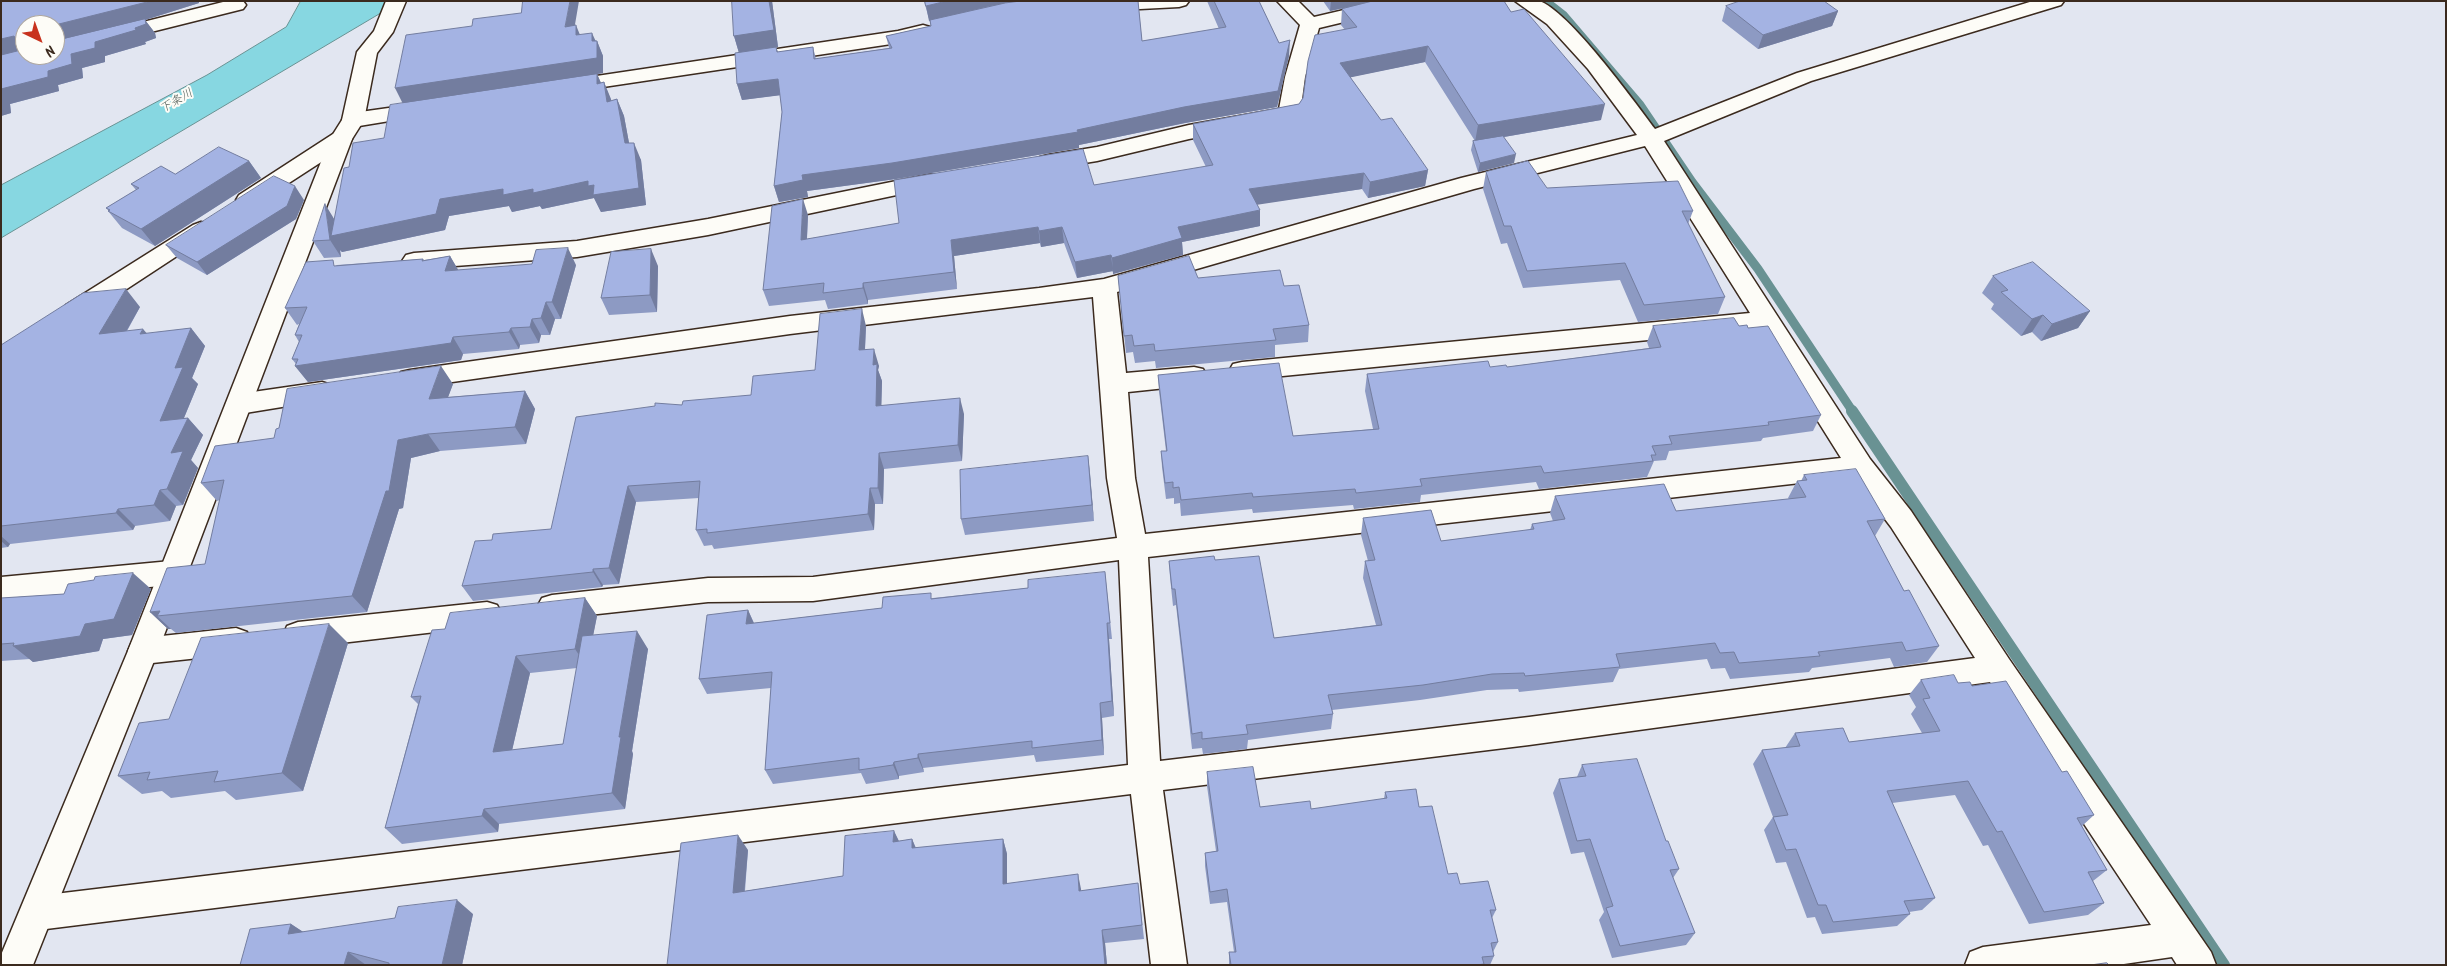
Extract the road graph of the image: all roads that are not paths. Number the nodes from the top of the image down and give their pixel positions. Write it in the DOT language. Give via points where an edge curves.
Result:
graph roads {
  1 [pos="396,1"];
  2 [pos="1179,1"];
  3 [pos="1287,1"];
  4 [pos="1408,1"];
  5 [pos="1525,1"];
  6 [pos="2054,1"];
  7 [pos="1144,3"];
  8 [pos="236,5"];
  9 [pos="1084,5"];
  10 [pos="1310,24"];
  11 [pos="945,26"];
  12 [pos="65,48"];
  13 [pos="541,91"];
  14 [pos="447,105"];
  15 [pos="347,130"];
  16 [pos="1651,138"];
  17 [pos="1023,166"];
  18 [pos="948,178"];
  19 [pos="396,263"];
  20 [pos="1104,288"];
  21 [pos="1766,320"];
  22 [pos="59,321"];
  23 [pos="386,382"];
  24 [pos="1114,384"];
  25 [pos="346,388"];
  26 [pos="239,404"];
  27 [pos="1860,466"];
  28 [pos="1133,547"];
  29 [pos="171,573"];
  30 [pos="1,589"];
  31 [pos="143,651"];
  32 [pos="1998,668"];
  33 [pos="1145,777"];
  34 [pos="38,913"];
  35 [pos="2189,952"];
  36 [pos="15,965"];
  37 [pos="1169,965"];
  38 [pos="1983,965"];
  1 -- 15 [label="street" via="383,32 367,52"];
  2 -- 7 [label="street"];
  3 -- 10 [label="street"];
  4 -- 10 [label="street"];
  5 -- 16 [label="street" via="1554,20 1595,65"];
  6 -- 16 [label="street" via="1804,77"];
  7 -- 9 [label="street"];
  8 -- 12 [label="street"];
  10 -- 17 [label="street" via="1295,77 1289,114 1189,132 1098,154"];
  11 -- 13 [label="street" via="898,37"];
  14 -- 15 [label="street"];
  15 -- 22 [label="street"];
  15 -- 26 [label="street" via="300,270"];
  16 -- 20 [label="street" via="1469,183"];
  16 -- 21 [label="street"];
  18 -- 19 [label="street" via="708,227 577,249"];
  20 -- 23 [label="street" via="1044,298 689,337"];
  20 -- 24 [label="street"];
  21 -- 24 [label="street"];
  21 -- 27 [label="street"];
  24 -- 28 [label="street" via="1121,478"];
  25 -- 26 [label="street"];
  26 -- 29 [label="street"];
  27 -- 28 [label="street"];
  27 -- 32 [label="street" via="1901,519"];
  28 -- 31 [label="street" via="813,589 708,590"];
  28 -- 33 [label="street"];
  29 -- 30 [label="street"];
  29 -- 31 [label="street"];
  31 -- 34 [label="street"];
  32 -- 33 [label="street" via="1549,729"];
  32 -- 35 [label="street"];
  33 -- 34 [label="street"];
  33 -- 37 [label="street"];
  34 -- 36 [label="street"];
  35 -- 38 [label="street"];
}
